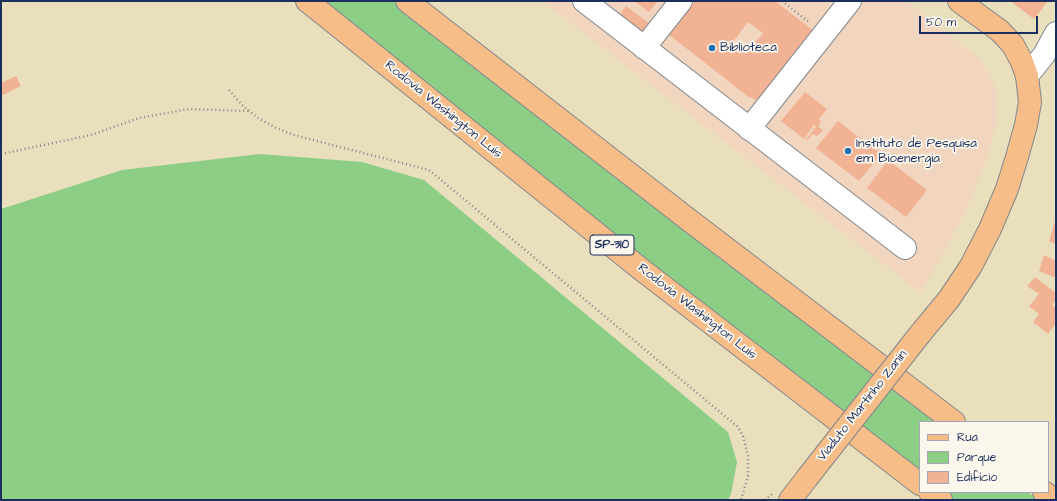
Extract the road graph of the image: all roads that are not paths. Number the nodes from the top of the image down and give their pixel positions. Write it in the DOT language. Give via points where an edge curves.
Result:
graph roads {
  1 [pos="307,1"];
  2 [pos="408,1"];
  3 [pos="584,1"];
  4 [pos="681,1"];
  5 [pos="850,1"];
  6 [pos="959,1"];
  7 [pos="1056,33"];
  8 [pos="644,48"];
  9 [pos="1050,55"];
  10 [pos="1027,76"];
  11 [pos="749,129"];
  12 [pos="905,248"];
  13 [pos="953,421"];
  14 [pos="919,483"];
  15 [pos="931,493"];
  16 [pos="1045,493"];
  17 [pos="790,500"];
  18 [pos="941,500"];
  19 [pos="1054,500"];
  1 -- 14 [label="main road, Rodovia Washington Luís / SP-310" via="642,270"];
  2 -- 13 [label="main road"];
  3 -- 8 [label="street"];
  4 -- 8 [label="street"];
  5 -- 11 [label="street"];
  6 -- 10 [label="main road, Viaduto Martinho Zanin" via="1000,31 1013,45"];
  7 -- 9 [label="street"];
  8 -- 11 [label="street"];
  9 -- 10 [label="street"];
  10 -- 17 [label="main road, Viaduto Martinho Zanin, bridge" via="1030,102 1007,189 971,266 949,299"];
  11 -- 12 [label="street"];
  15 -- 18 [label="main road"];
  16 -- 19 [label="main road"];
}
